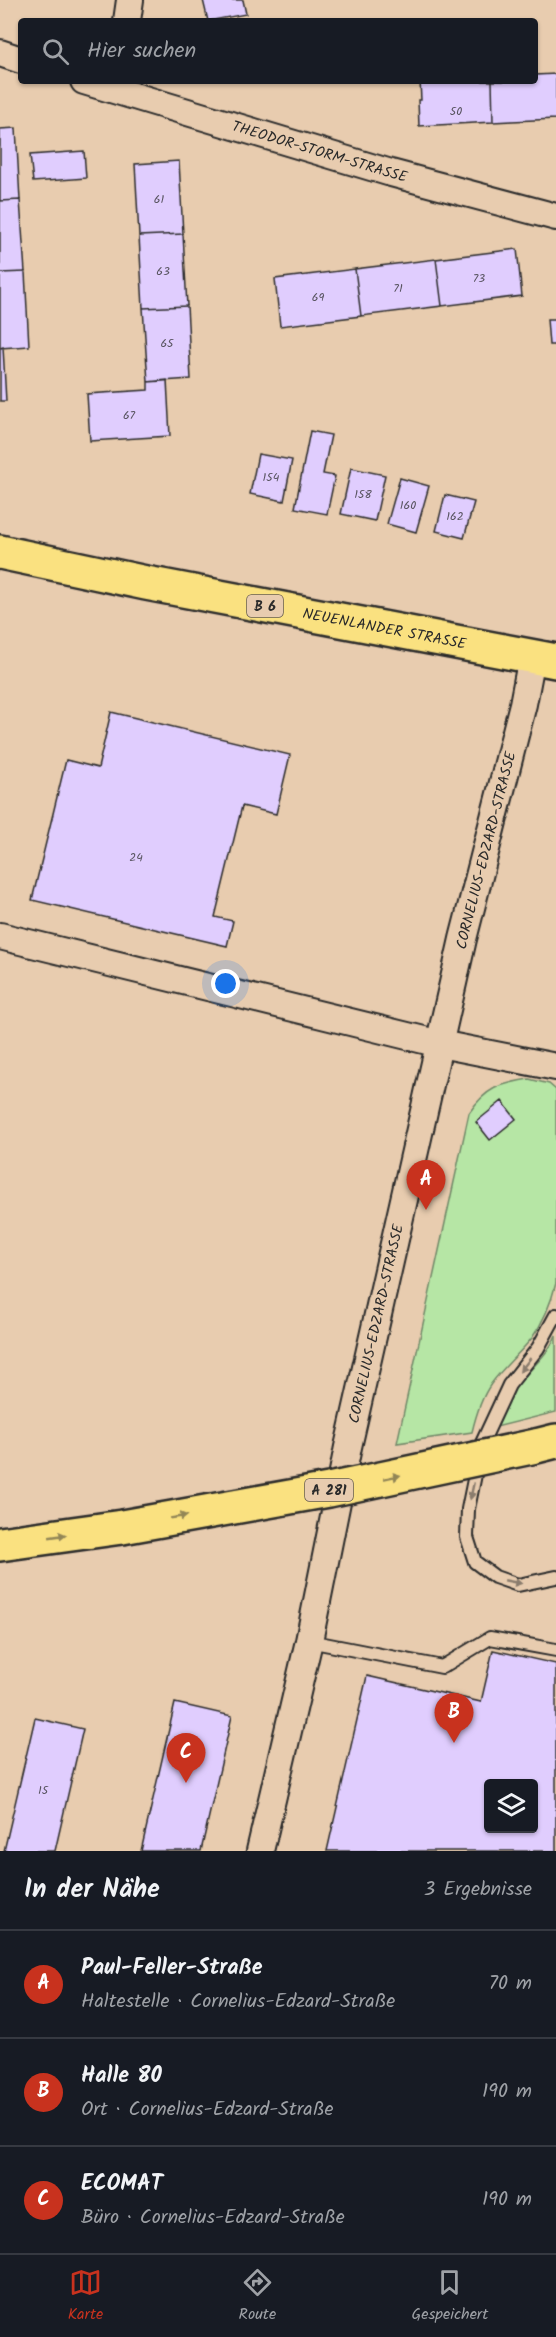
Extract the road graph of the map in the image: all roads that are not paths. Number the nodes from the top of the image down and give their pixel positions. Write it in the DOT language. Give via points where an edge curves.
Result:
graph roads {
  1 [pos="130,0"];
  2 [pos="127,18"];
  3 [pos="0,53"];
  4 [pos="18,59"];
  5 [pos="102,84"];
  6 [pos="119,87"];
  7 [pos="556,217"];
  8 [pos="0,552"];
  9 [pos="544,659"];
  10 [pos="0,936"];
  11 [pos="440,1044"];
  12 [pos="556,1067"];
  13 [pos="556,1315"];
  14 [pos="546,1443"];
  15 [pos="0,1544"];
  16 [pos="556,1577"];
  17 [pos="309,1641"];
  18 [pos="556,1650"];
  19 [pos="261,1851"];
  1 -- 2 [label="street"];
  3 -- 4 [label="street"];
  5 -- 6 [label="street, THEODOR-STORM-STRASSE"];
  6 -- 7 [label="street, THEODOR-STORM-STRASSE" via="392,173"];
  8 -- 9 [label="main road, NEUENLANDER STRASSE / B 6" via="146,584"];
  9 -- 11 [label="street, CORNELIUS-EDZARD-STRASSE" via="523,704"];
  10 -- 11 [label="street"];
  11 -- 12 [label="street"];
  11 -- 17 [label="street, CORNELIUS-EDZARD-STRASSE" via="348,1447"];
  13 -- 16 [label="lane, one-way" via="538,1348 509,1385 481,1445 468,1509 467,1537 475,1562 495,1577 518,1585"];
  15 -- 14 [label="main road, A 281, one-way, bridge" via="352,1486"];
  17 -- 18 [label="lane" via="442,1667 490,1638"];
  17 -- 19 [label="street, CORNELIUS-EDZARD-STRASSE"];
}
